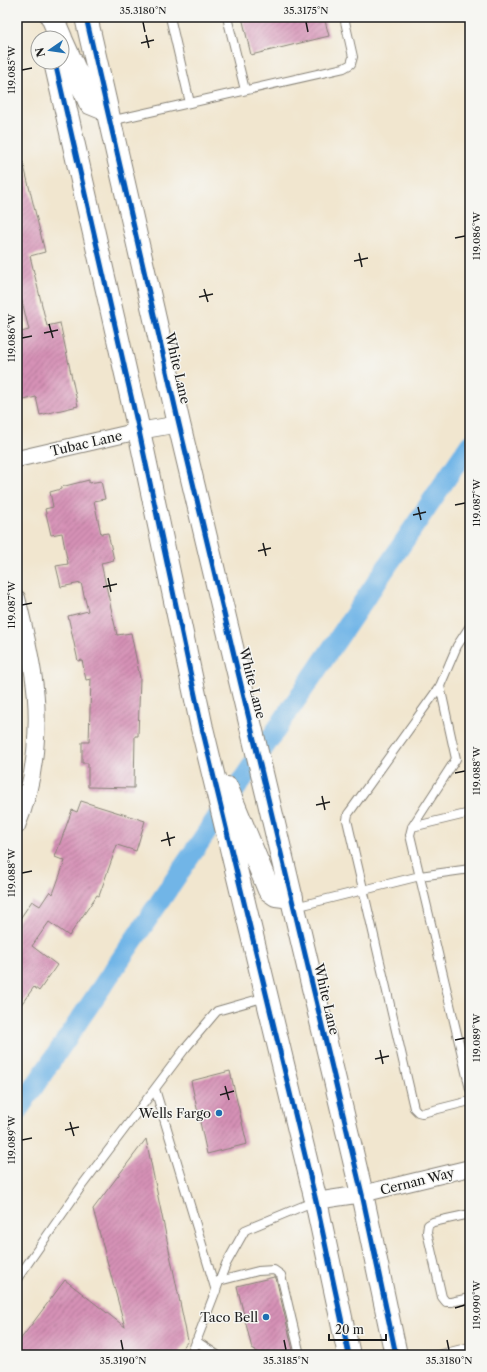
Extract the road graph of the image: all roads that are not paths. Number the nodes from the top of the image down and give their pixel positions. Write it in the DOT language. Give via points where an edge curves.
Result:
graph roads {
  1 [pos="44,17"];
  2 [pos="52,17"];
  3 [pos="86,17"];
  4 [pos="170,17"];
  5 [pos="227,17"];
  6 [pos="344,17"];
  7 [pos="47,30"];
  8 [pos="57,30"];
  9 [pos="70,59"];
  10 [pos="57,70"];
  11 [pos="245,90"];
  12 [pos="190,103"];
  13 [pos="108,116"];
  14 [pos="179,424"];
  15 [pos="139,431"];
  16 [pos="17,459"];
  17 [pos="17,600"];
  18 [pos="470,626"];
  19 [pos="440,686"];
  20 [pos="202,728"];
  21 [pos="470,813"];
  22 [pos="17,826"];
  23 [pos="412,827"];
  24 [pos="470,869"];
  25 [pos="420,876"];
  26 [pos="364,890"];
  27 [pos="293,902"];
  28 [pos="266,997"];
  29 [pos="155,1089"];
  30 [pos="470,1089"];
  31 [pos="470,1101"];
  32 [pos="470,1168"];
  33 [pos="362,1194"];
  34 [pos="316,1201"];
  35 [pos="470,1214"];
  36 [pos="17,1279"];
  37 [pos="219,1281"];
  38 [pos="216,1291"];
  39 [pos="470,1298"];
  40 [pos="196,1341"];
  41 [pos="470,1347"];
  42 [pos="191,1355"];
  43 [pos="217,1355"];
  44 [pos="300,1355"];
  45 [pos="349,1355"];
  46 [pos="396,1355"];
  47 [pos="438,1355"];
  1 -- 7 [label="main road"];
  2 -- 8 [label="main road"];
  3 -- 13 [label="main road, White Lane"];
  4 -- 12 [label="lane"];
  5 -- 11 [label="lane"];
  6 -- 11 [label="lane" via="353,57 351,64 344,68"];
  9 -- 13 [label="main road" via="90,103"];
  10 -- 15 [label="main road"];
  11 -- 12 [label="lane"];
  12 -- 13 [label="lane"];
  13 -- 14 [label="main road, White Lane"];
  14 -- 15 [label="street, Tubac Lane"];
  14 -- 27 [label="main road, White Lane"];
  15 -- 16 [label="street, Tubac Lane"];
  15 -- 20 [label="main road"];
  17 -- 22 [label="street" via="33,673 37,710 36,748 30,785"];
  18 -- 19 [label="lane" via="457,646"];
  19 -- 23 [label="lane" via="456,759"];
  19 -- 26 [label="lane" via="348,814 347,820"];
  20 -- 27 [label="main road" via="269,890"];
  20 -- 28 [label="main road"];
  21 -- 23 [label="lane"];
  23 -- 25 [label="lane" via="410,835"];
  24 -- 25 [label="lane"];
  25 -- 26 [label="lane"];
  25 -- 30 [label="lane"];
  26 -- 27 [label="lane"];
  26 -- 31 [label="lane" via="414,1108 422,1113"];
  27 -- 33 [label="main road, White Lane"];
  28 -- 29 [label="lane" via="217,1011"];
  28 -- 34 [label="main road"];
  29 -- 36 [label="lane" via="83,1184"];
  29 -- 38 [label="lane"];
  32 -- 33 [label="street, Cernan Way"];
  33 -- 34 [label="street, Cernan Way"];
  33 -- 46 [label="main road, White Lane"];
  34 -- 37 [label="lane" via="245,1230"];
  34 -- 45 [label="main road"];
  35 -- 39 [label="lane" via="433,1222 428,1225 427,1232 442,1296 446,1302"];
  37 -- 38 [label="lane"];
  37 -- 44 [label="lane" via="258,1271 274,1270 281,1275"];
  38 -- 40 [label="lane"];
  40 -- 42 [label="lane"];
  40 -- 43 [label="lane"];
  41 -- 47 [label="lane"];
}
